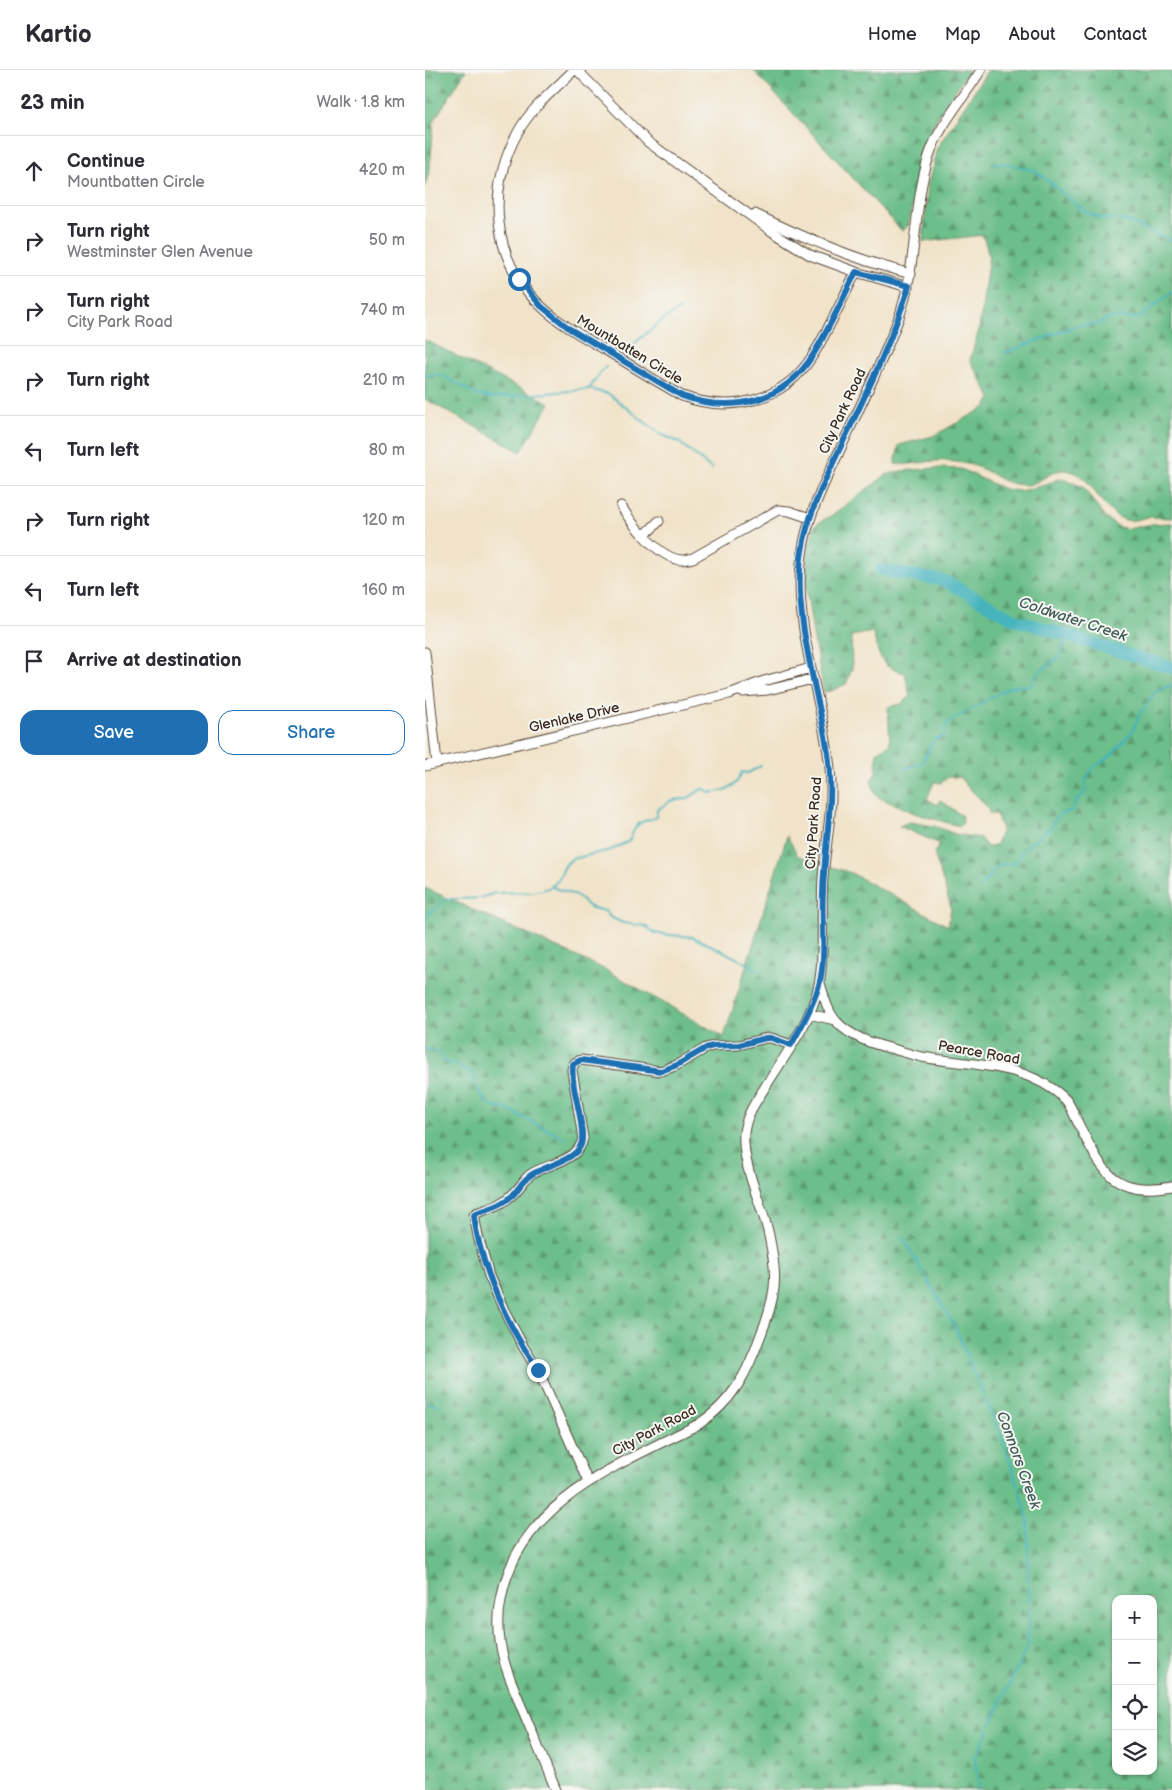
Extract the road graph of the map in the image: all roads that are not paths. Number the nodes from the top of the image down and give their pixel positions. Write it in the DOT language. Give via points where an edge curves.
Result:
graph roads {
  1 [pos="575,70"];
  2 [pos="981,70"];
  3 [pos="737,206"];
  4 [pos="856,272"];
  5 [pos="911,274"];
  6 [pos="909,286"];
  7 [pos="621,506"];
  8 [pos="810,518"];
  9 [pos="659,521"];
  10 [pos="645,535"];
  11 [pos="425,652"];
  12 [pos="811,668"];
  13 [pos="813,679"];
  14 [pos="729,694"];
  15 [pos="437,763"];
  16 [pos="425,766"];
  17 [pos="820,983"];
  18 [pos="809,1014"];
  19 [pos="835,1020"];
  20 [pos="791,1045"];
  21 [pos="1172,1186"];
  22 [pos="587,1482"];
  23 [pos="556,1790"];
  1 -- 3 [label="street" via="648,142"];
  1 -- 4 [label="street, Mountbatten Circle" via="518,130 507,154 498,203 499,230 510,266 541,306 570,329 682,396 713,404 745,403 779,390 803,368 813,356"];
  2 -- 5 [label="street, City Park Road" via="930,152"];
  3 -- 4 [label="street" via="810,255"];
  3 -- 5 [label="street" via="850,256"];
  4 -- 6 [label="street"];
  5 -- 6 [label="street, City Park Road"];
  6 -- 8 [label="street, City Park Road" via="892,335"];
  7 -- 10 [label="street"];
  8 -- 10 [label="street" via="778,510 693,558 683,560 661,552"];
  8 -- 12 [label="street, City Park Road" via="802,551 800,584"];
  9 -- 10 [label="street"];
  11 -- 15 [label="street"];
  12 -- 13 [label="street, City Park Road"];
  12 -- 14 [label="street, Glenlake Drive"];
  13 -- 14 [label="street, Glenlake Drive" via="769,690"];
  13 -- 17 [label="street, City Park Road" via="828,748 832,787 823,878"];
  14 -- 15 [label="street, Glenlake Drive"];
  15 -- 16 [label="street, Glenlake Drive"];
  17 -- 18 [label="street, City Park Road"];
  17 -- 19 [label="street, Pearce Road"];
  18 -- 19 [label="street"];
  18 -- 20 [label="street, City Park Road"];
  19 -- 21 [label="street, Pearce Road" via="855,1036 874,1044 921,1056 1011,1069 1040,1080 1066,1100 1096,1158 1108,1174 1123,1185 1154,1189"];
  20 -- 22 [label="street, City Park Road" via="753,1107 744,1128 747,1160 767,1230 774,1271 771,1302 747,1371 713,1414 699,1424"];
  20 -- 22 [label="street" via="766,1038 739,1045 713,1046 661,1071 576,1061 572,1070 583,1138 579,1149 531,1174 506,1201 474,1215 489,1276 538,1370"];
  22 -- 23 [label="street, City Park Road" via="549,1512 527,1536 512,1561 500,1606 499,1633 505,1664"];
}
